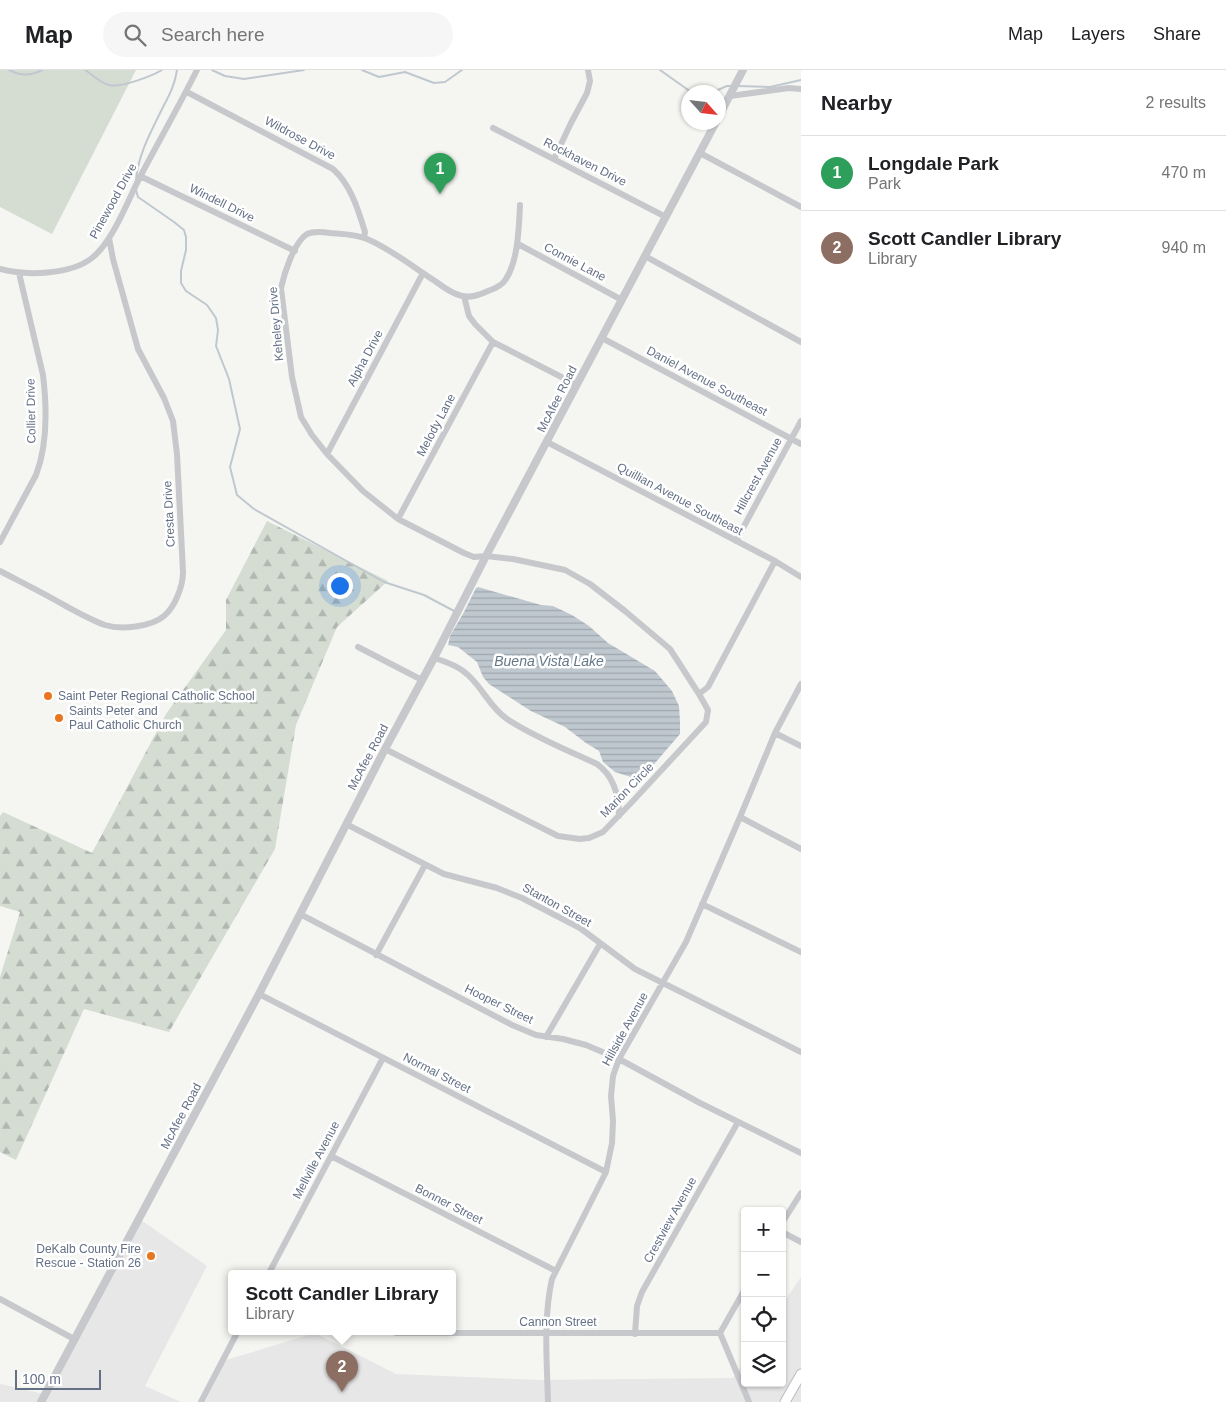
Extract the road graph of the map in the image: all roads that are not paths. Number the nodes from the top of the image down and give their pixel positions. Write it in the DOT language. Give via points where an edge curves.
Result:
graph roads {
  1 [pos="198,70"];
  2 [pos="588,70"];
  3 [pos="743,70"];
  4 [pos="801,89"];
  5 [pos="187,92"];
  6 [pos="730,96"];
  7 [pos="726,103"];
  8 [pos="493,128"];
  9 [pos="712,130"];
  10 [pos="700,153"];
  11 [pos="554,159"];
  12 [pos="140,176"];
  13 [pos="520,205"];
  14 [pos="801,207"];
  15 [pos="666,217"];
  16 [pos="364,237"];
  17 [pos="109,238"];
  18 [pos="518,244"];
  19 [pos="295,251"];
  20 [pos="645,256"];
  21 [pos="0,270"];
  22 [pos="19,273"];
  23 [pos="423,274"];
  24 [pos="464,296"];
  25 [pos="622,300"];
  26 [pos="602,338"];
  27 [pos="493,342"];
  28 [pos="801,342"];
  29 [pos="577,385"];
  30 [pos="801,421"];
  31 [pos="791,439"];
  32 [pos="548,442"];
  33 [pos="801,444"];
  34 [pos="327,454"];
  35 [pos="398,519"];
  36 [pos="0,542"];
  37 [pos="736,542"];
  38 [pos="486,556"];
  39 [pos="775,562"];
  40 [pos="0,571"];
  41 [pos="801,577"];
  42 [pos="358,647"];
  43 [pos="434,658"];
  44 [pos="422,680"];
  45 [pos="801,684"];
  46 [pos="700,694"];
  47 [pos="775,733"];
  48 [pos="801,746"];
  49 [pos="385,748"];
  50 [pos="619,816"];
  51 [pos="740,817"];
  52 [pos="346,824"];
  53 [pos="801,849"];
  54 [pos="424,865"];
  55 [pos="702,904"];
  56 [pos="300,914"];
  57 [pos="600,944"];
  58 [pos="801,952"];
  59 [pos="376,955"];
  60 [pos="663,983"];
  61 [pos="259,994"];
  62 [pos="546,1037"];
  63 [pos="801,1052"];
  64 [pos="383,1058"];
  65 [pos="619,1059"];
  66 [pos="738,1122"];
  67 [pos="801,1153"];
  68 [pos="331,1156"];
  69 [pos="606,1172"];
  70 [pos="801,1193"];
  71 [pos="786,1217"];
  72 [pos="786,1234"];
  73 [pos="801,1242"];
  74 [pos="271,1270"];
  75 [pos="556,1271"];
  76 [pos="741,1296"];
  77 [pos="0,1299"];
  78 [pos="547,1332"];
  79 [pos="456,1333"];
  80 [pos="720,1333"];
  81 [pos="635,1334"];
  82 [pos="236,1335"];
  83 [pos="74,1339"];
  84 [pos="801,1374"];
  85 [pos="41,1402"];
  86 [pos="201,1402"];
  87 [pos="548,1402"];
  88 [pos="748,1402"];
  89 [pos="785,1402"];
  1 -- 5 [label="street, Pinewood Drive"];
  2 -- 11 [label="street" via="587,93"];
  3 -- 6 [label="street"];
  4 -- 6 [label="street"];
  5 -- 12 [label="street, Pinewood Drive"];
  5 -- 16 [label="street, Wildrose Drive" via="333,168 355,200"];
  6 -- 7 [label="street"];
  8 -- 11 [label="street, Rockhaven Drive"];
  9 -- 10 [label="street, McAfee Road"];
  10 -- 14 [label="street"];
  10 -- 15 [label="street, McAfee Road"];
  11 -- 15 [label="street, Rockhaven Drive"];
  12 -- 17 [label="street, Pinewood Drive"];
  12 -- 19 [label="street, Windell Drive"];
  13 -- 18 [label="street"];
  15 -- 20 [label="street, McAfee Road"];
  16 -- 19 [label="street, Keheley Drive" via="310,233 300,241"];
  16 -- 23 [label="street, Keheley Drive"];
  17 -- 22 [label="street, Pinewood Drive" via="92,258 78,266 50,272"];
  17 -- 40 [label="street, Cresta Drive" via="138,349 173,421 182,580 164,617 135,627 120,628 98,622"];
  18 -- 24 [label="street" via="506,280 495,289 477,296"];
  18 -- 25 [label="street, Connie Lane"];
  19 -- 34 [label="street, Keheley Drive" via="286,268 282,288 292,377 300,416"];
  20 -- 25 [label="street, McAfee Road"];
  20 -- 28 [label="street"];
  21 -- 22 [label="street, Pinewood Drive"];
  22 -- 36 [label="street, Collier Drive" via="43,375 44,435 40,466"];
  23 -- 24 [label="street, Keheley Drive"];
  23 -- 34 [label="street, Alpha Drive"];
  24 -- 27 [label="street" via="469,316"];
  25 -- 26 [label="street, McAfee Road"];
  26 -- 29 [label="street, McAfee Road"];
  26 -- 31 [label="street, Daniel Avenue Southeast"];
  27 -- 29 [label="street"];
  27 -- 35 [label="street, Melody Lane"];
  29 -- 32 [label="street, McAfee Road"];
  30 -- 31 [label="street, Hillcrest Avenue"];
  31 -- 33 [label="street, Daniel Avenue Southeast"];
  31 -- 37 [label="street, Hillcrest Avenue"];
  32 -- 37 [label="street, Quillian Avenue Southeast"];
  32 -- 38 [label="street, McAfee Road"];
  34 -- 35 [label="street, Keheley Drive" via="363,492"];
  35 -- 38 [label="street, Keheley Drive" via="464,553 474,557"];
  37 -- 39 [label="street, Quillian Avenue Southeast"];
  38 -- 43 [label="street, McAfee Road"];
  38 -- 46 [label="street, Marion Circle" via="565,570 590,584 670,649"];
  39 -- 41 [label="street, Quillian Avenue Southeast"];
  39 -- 46 [label="street" via="708,687"];
  42 -- 44 [label="street"];
  43 -- 44 [label="street, McAfee Road"];
  43 -- 50 [label="street" via="466,673 497,711 520,728 603,768 614,784"];
  44 -- 49 [label="street, McAfee Road"];
  45 -- 47 [label="street, Hillside Avenue"];
  46 -- 50 [label="street, Marion Circle" via="708,710 706,722"];
  47 -- 48 [label="street"];
  47 -- 51 [label="street, Hillside Avenue"];
  49 -- 50 [label="street, Marion Circle" via="558,836 589,838 603,832"];
  49 -- 52 [label="street, McAfee Road"];
  51 -- 53 [label="street"];
  51 -- 55 [label="street, Hillside Avenue"];
  52 -- 54 [label="street, Stanton Street"];
  52 -- 56 [label="street, McAfee Road"];
  54 -- 57 [label="street, Stanton Street" via="522,898 580,928"];
  54 -- 59 [label="street"];
  55 -- 58 [label="street"];
  55 -- 60 [label="street, Hillside Avenue"];
  56 -- 59 [label="street, Hooper Street"];
  56 -- 61 [label="street, McAfee Road"];
  57 -- 60 [label="street, Stanton Street" via="634,969"];
  57 -- 62 [label="street"];
  59 -- 62 [label="street, Hooper Street" via="512,1025"];
  60 -- 63 [label="street, Stanton Street"];
  60 -- 65 [label="street, Hillside Avenue"];
  61 -- 64 [label="street, Normal Street"];
  61 -- 83 [label="street, McAfee Road"];
  62 -- 65 [label="street, Hooper Street" via="586,1046"];
  64 -- 68 [label="street, Mellville Avenue"];
  64 -- 69 [label="street, Normal Street"];
  65 -- 66 [label="street, Hooper Street"];
  65 -- 69 [label="street, Hillside Avenue" via="613,1076 612,1143"];
  66 -- 67 [label="street, Hooper Street"];
  66 -- 81 [label="street, Crestview Avenue" via="642,1292"];
  68 -- 74 [label="street, Mellville Avenue"];
  68 -- 75 [label="street, Bonner Street"];
  69 -- 75 [label="street, Hillside Avenue"];
  70 -- 71 [label="street"];
  72 -- 73 [label="street"];
  75 -- 78 [label="street, Hillside Avenue" via="548,1295"];
  76 -- 80 [label="street"];
  77 -- 83 [label="street"];
  78 -- 79 [label="street, Cannon Street"];
  78 -- 81 [label="street, Cannon Street"];
  78 -- 87 [label="street, Hillside Avenue"];
  80 -- 81 [label="street, Cannon Street"];
  80 -- 88 [label="street"];
  82 -- 86 [label="street"];
  83 -- 85 [label="street, McAfee Road"];
  84 -- 89 [label="main road"];
}
